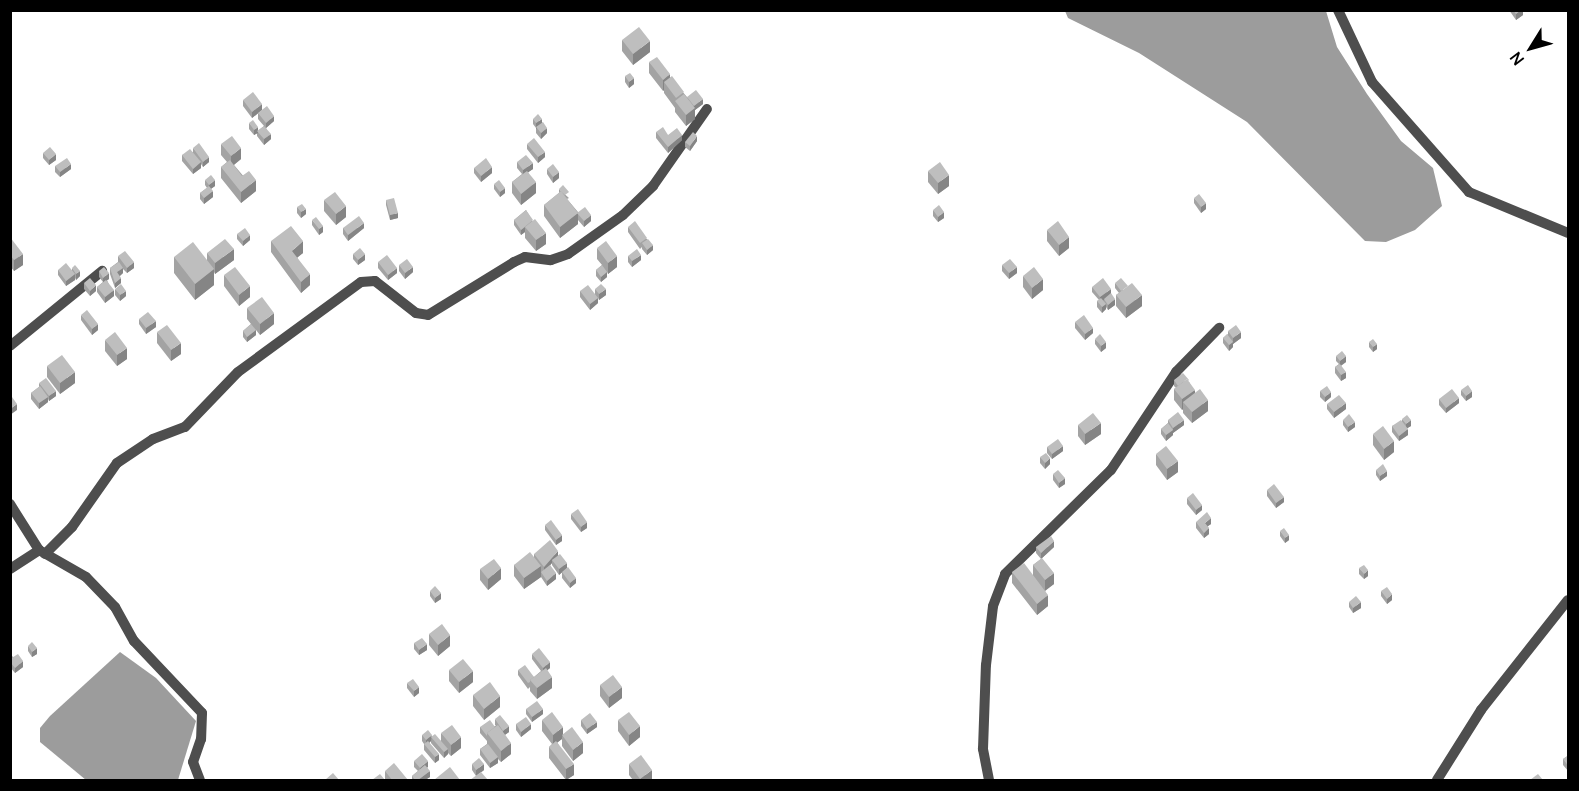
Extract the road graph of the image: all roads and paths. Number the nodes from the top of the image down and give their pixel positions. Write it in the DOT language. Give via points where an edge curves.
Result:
graph roads {
  1 [pos="1338,10"];
  2 [pos="707,109"];
  3 [pos="1569,233"];
  4 [pos="102,272"];
  5 [pos="1219,328"];
  6 [pos="10,345"];
  7 [pos="10,504"];
  8 [pos="42,552"];
  9 [pos="10,569"];
  10 [pos="1569,600"];
  11 [pos="200,780"];
  12 [pos="989,780"];
  13 [pos="1437,780"];
  1 -- 3 [label="street" via="1372,82 1468,192"];
  2 -- 8 [label="street" via="653,186 623,214 568,254 551,260 525,257 428,315 416,314 375,281 361,282 238,372 185,427 153,439 117,463 72,527"];
  4 -- 6 [label="street"];
  5 -- 12 [label="street" via="1176,372 1111,470 1005,574 993,606 986,665 983,749"];
  7 -- 8 [label="street"];
  8 -- 9 [label="street"];
  8 -- 11 [label="street" via="86,577 115,607 134,641 202,713 203,731 193,762"];
  10 -- 13 [label="street" via="1481,710"];
}
